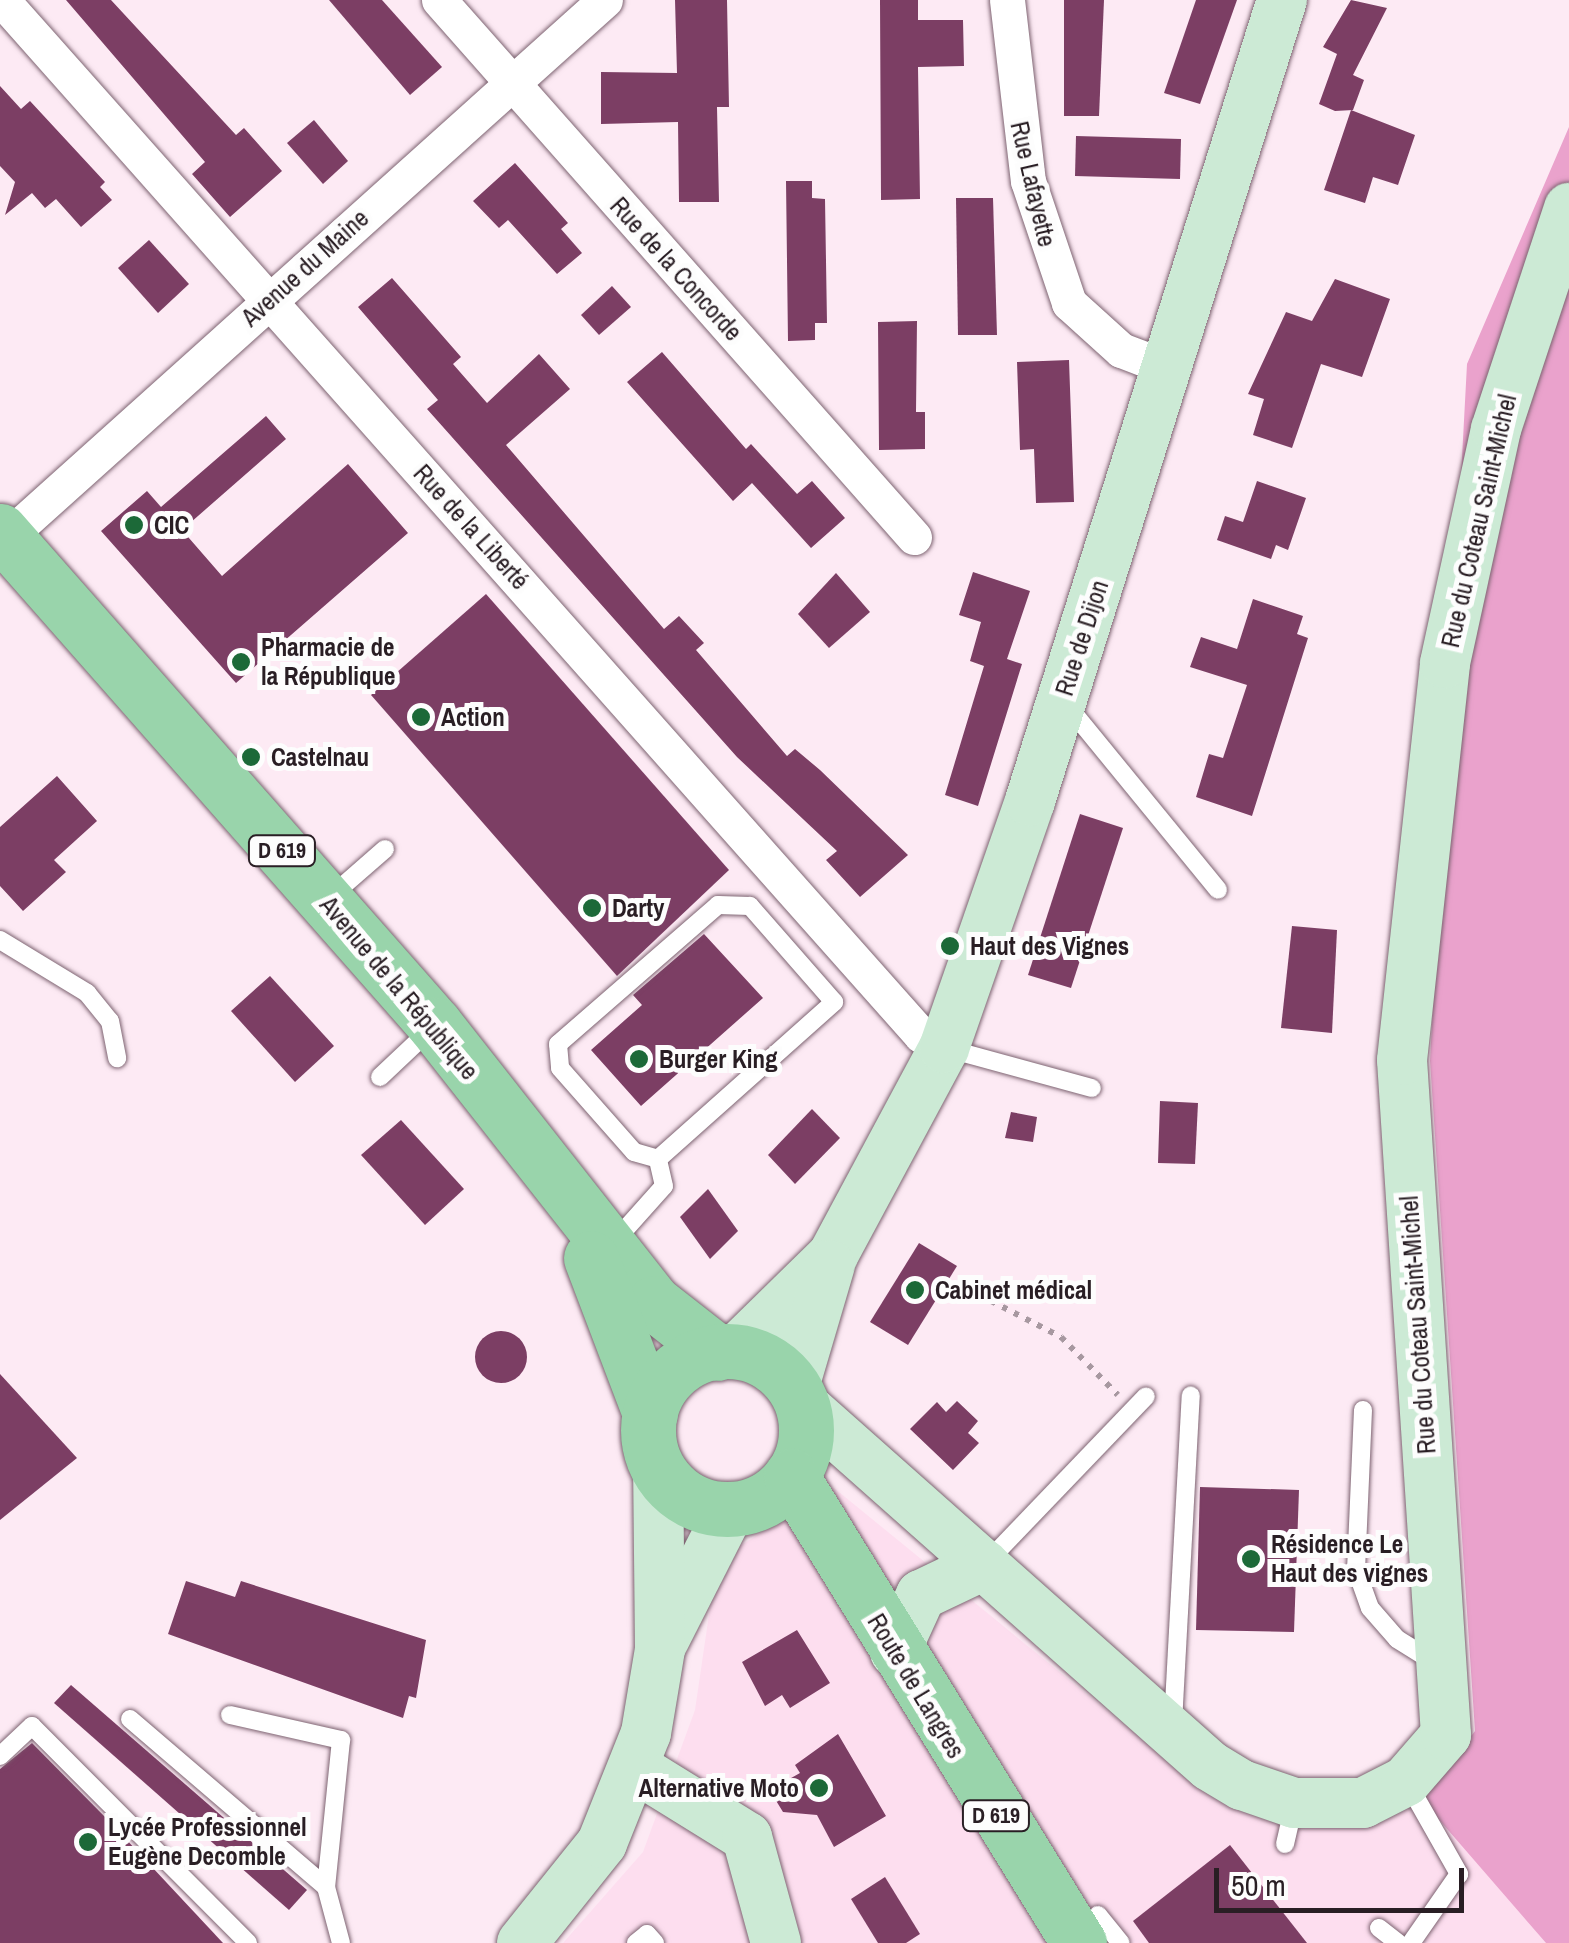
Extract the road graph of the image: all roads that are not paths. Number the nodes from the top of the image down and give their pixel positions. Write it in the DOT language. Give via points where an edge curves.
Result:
graph roads {
  1 [pos="2,0"];
  2 [pos="439,0"];
  3 [pos="604,0"];
  4 [pos="1007,0"];
  5 [pos="1282,0"];
  6 [pos="512,83"];
  7 [pos="1569,208"];
  8 [pos="270,299"];
  9 [pos="1168,368"];
  10 [pos="3,535"];
  11 [pos="914,537"];
  12 [pos="1062,700"];
  13 [pos="384,849"];
  14 [pos="1218,890"];
  15 [pos="326,900"];
  16 [pos="0,940"];
  17 [pos="435,1026"];
  18 [pos="944,1048"];
  19 [pos="116,1058"];
  20 [pos="380,1077"];
  21 [pos="1092,1088"];
  22 [pos="658,1159"];
  23 [pos="554,1180"];
  24 [pos="609,1247"];
  25 [pos="833,1255"];
  26 [pos="726,1352"];
  27 [pos="1191,1394"];
  28 [pos="798,1395"];
  29 [pos="1140,1403"];
  30 [pos="1362,1410"];
  31 [pos="650,1413"];
  32 [pos="871,1466"];
  33 [pos="658,1468"];
  34 [pos="770,1486"];
  35 [pos="984,1566"];
  36 [pos="660,1649"];
  37 [pos="895,1652"];
  38 [pos="1447,1670"];
  39 [pos="230,1715"];
  40 [pos="130,1719"];
  41 [pos="1173,1734"];
  42 [pos="0,1756"];
  43 [pos="634,1767"];
  44 [pos="1406,1781"];
  45 [pos="326,1888"];
  46 [pos="1379,1928"];
  47 [pos="1089,1929"];
  48 [pos="248,1943"];
  49 [pos="342,1943"];
  50 [pos="522,1943"];
  51 [pos="636,1943"];
  52 [pos="655,1943"];
  53 [pos="776,1943"];
  54 [pos="1043,1943"];
  55 [pos="1122,1943"];
  56 [pos="1398,1943"];
  57 [pos="1411,1943"];
  1 -- 8 [label="street, Rue de la Liberté"];
  2 -- 6 [label="street, Rue de la Concorde"];
  3 -- 6 [label="street, Avenue du Maine"];
  4 -- 9 [label="street, Rue Lafayette" via="1028,181 1069,303 1087,328"];
  5 -- 9 [label="street, Rue de Dijon"];
  6 -- 8 [label="street, Avenue du Maine"];
  6 -- 11 [label="street, Rue de la Concorde"];
  7 -- 38 [label="street, Rue du Coteau Saint-Michel" via="1496,430 1445,663 1402,1060"];
  8 -- 10 [label="street, Avenue du Maine"];
  8 -- 18 [label="street, Rue de la Liberté" via="921,1035"];
  9 -- 12 [label="street, Rue de Dijon"];
  10 -- 15 [label="main road, Avenue de la République / D 619"];
  12 -- 14 [label="lane"];
  12 -- 18 [label="street, Rue de Dijon"];
  13 -- 15 [label="lane"];
  15 -- 17 [label="main road, Avenue de la République / D 619"];
  16 -- 19 [label="lane" via="86,994 110,1021"];
  17 -- 20 [label="lane"];
  17 -- 23 [label="main road, Avenue de la République / D 619"];
  18 -- 21 [label="lane"];
  18 -- 25 [label="street, Rue de Dijon"];
  22 -- 22 [label="lane" via="834,1002 750,906 718,906 558,1044 560,1068 634,1152"];
  22 -- 24 [label="lane" via="664,1186"];
  23 -- 24 [label="main road, Avenue de la République"];
  23 -- 31 [label="main road, Avenue de la République / D 619" via="621,1322"];
  24 -- 26 [label="main road, Avenue de la République" via="654,1303"];
  25 -- 26 [label="street, Rue de Dijon"];
  25 -- 28 [label="street, Rue de Dijon"];
  26 -- 28 [label="main road" via="767,1361"];
  26 -- 31 [label="main road" via="668,1378"];
  27 -- 41 [label="lane"];
  28 -- 32 [label="street, Rue du Coteau Saint-Michel"];
  28 -- 34 [label="main road"];
  29 -- 35 [label="lane"];
  30 -- 38 [label="lane" via="1356,1569 1370,1608 1397,1640"];
  31 -- 33 [label="main road"];
  32 -- 34 [label="street"];
  32 -- 35 [label="street, Rue du Coteau Saint-Michel"];
  33 -- 34 [label="main road" via="693,1501"];
  33 -- 36 [label="street"];
  34 -- 36 [label="street"];
  34 -- 37 [label="main road, Route de Langres / D 619"];
  34 -- 54 [label="main road, Route de Langres / D 619" via="805,1557"];
  35 -- 37 [label="street" via="921,1595"];
  35 -- 41 [label="street, Rue du Coteau Saint-Michel"];
  36 -- 43 [label="street"];
  37 -- 47 [label="main road, Route de Langres / D 619"];
  38 -- 44 [label="street, Rue du Coteau Saint-Michel" via="1446,1736"];
  39 -- 45 [label="lane" via="341,1740"];
  40 -- 45 [label="lane"];
  41 -- 44 [label="street, Rue du Coteau Saint-Michel" via="1289,1823 1363,1803"];
  42 -- 48 [label="lane" via="32,1726"];
  43 -- 50 [label="street" via="602,1843"];
  43 -- 53 [label="street" via="747,1837"];
  44 -- 57 [label="lane" via="1460,1874"];
  45 -- 49 [label="lane"];
  46 -- 56 [label="lane"];
  47 -- 55 [label="lane"];
  51 -- 52 [label="lane" via="647,1934"];
}
